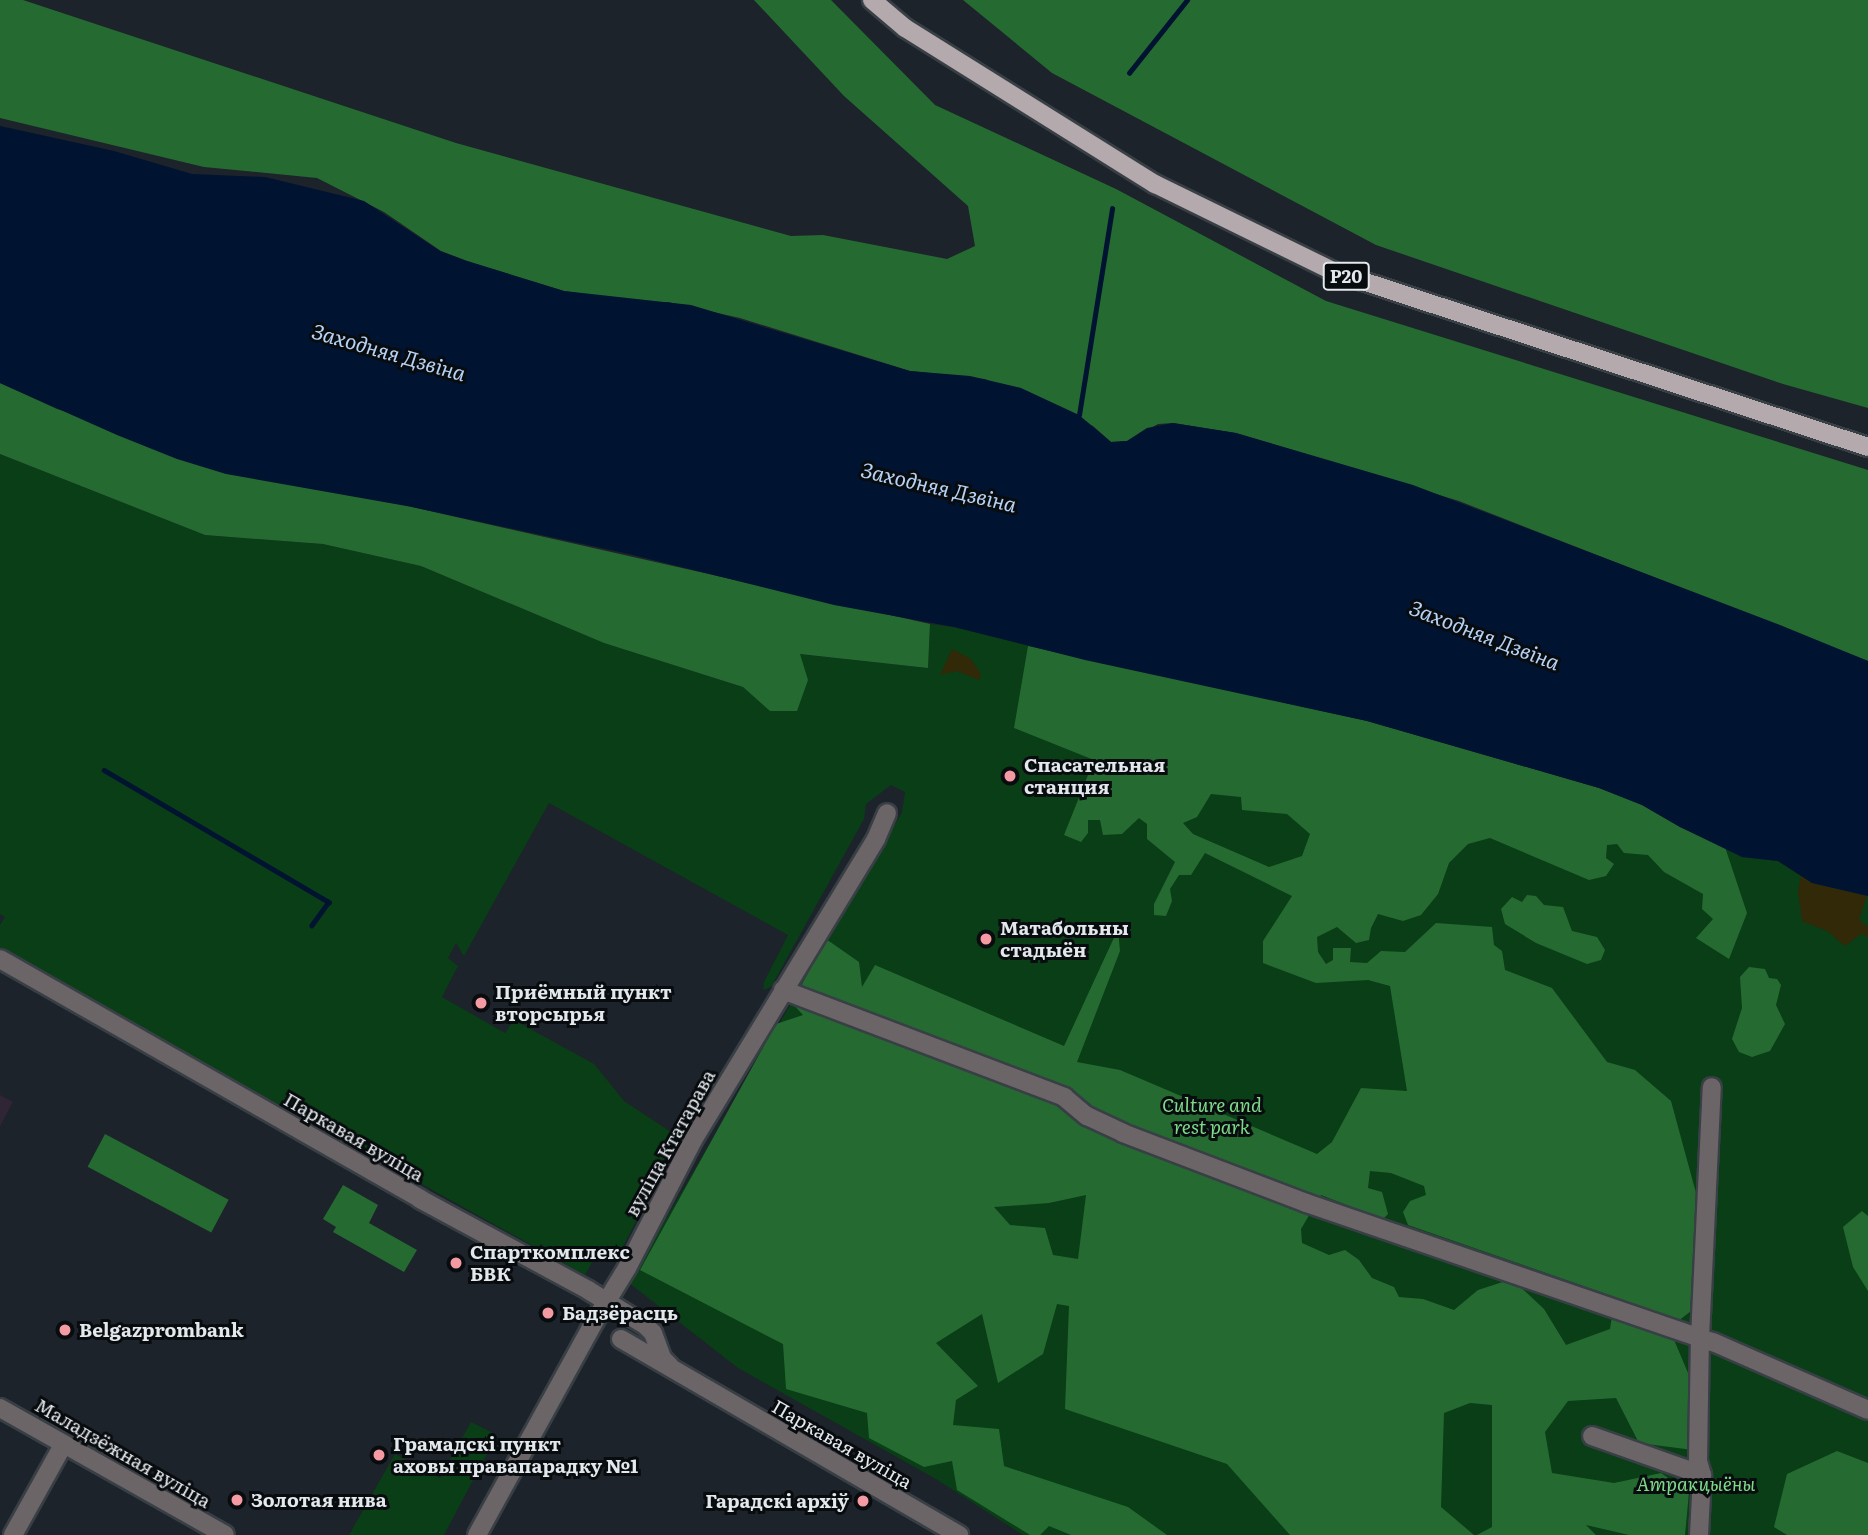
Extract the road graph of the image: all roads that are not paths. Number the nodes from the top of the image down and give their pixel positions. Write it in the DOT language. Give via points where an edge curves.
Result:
graph roads {
  1 [pos="872,0"];
  2 [pos="1868,447"];
  3 [pos="887,813"];
  4 [pos="0,959"];
  5 [pos="783,990"];
  6 [pos="1712,1087"];
  7 [pos="606,1302"];
  8 [pos="1700,1337"];
  9 [pos="621,1339"];
  10 [pos="670,1366"];
  11 [pos="0,1408"];
  12 [pos="1868,1410"];
  13 [pos="1592,1436"];
  14 [pos="63,1445"];
  15 [pos="1702,1475"];
  16 [pos="13,1535"];
  17 [pos="225,1535"];
  18 [pos="477,1535"];
  19 [pos="959,1535"];
  20 [pos="1699,1535"];
  1 -- 2 [label="main road, Р20" via="905,28 1155,184 1335,272"];
  3 -- 5 [label="street, вуліца Ктатарава" via="876,839"];
  4 -- 7 [label="street, Паркавая вуліца"];
  5 -- 7 [label="street, вуліца Ктатарава" via="693,1140"];
  5 -- 8 [label="street" via="1064,1097 1087,1116 1123,1133 1306,1203"];
  6 -- 8 [label="street"];
  7 -- 10 [label="street, Паркавая вуліца" via="645,1325"];
  7 -- 18 [label="street, вуліца Ктатарава"];
  8 -- 12 [label="street"];
  8 -- 15 [label="street" via="1698,1461"];
  9 -- 10 [label="street, Паркавая вуліца"];
  10 -- 19 [label="street, Паркавая вуліца"];
  11 -- 14 [label="street, Маладзёжная вуліца"];
  13 -- 15 [label="street"];
  14 -- 16 [label="street"];
  14 -- 17 [label="street, Маладзёжная вуліца"];
  15 -- 20 [label="street"];
}
